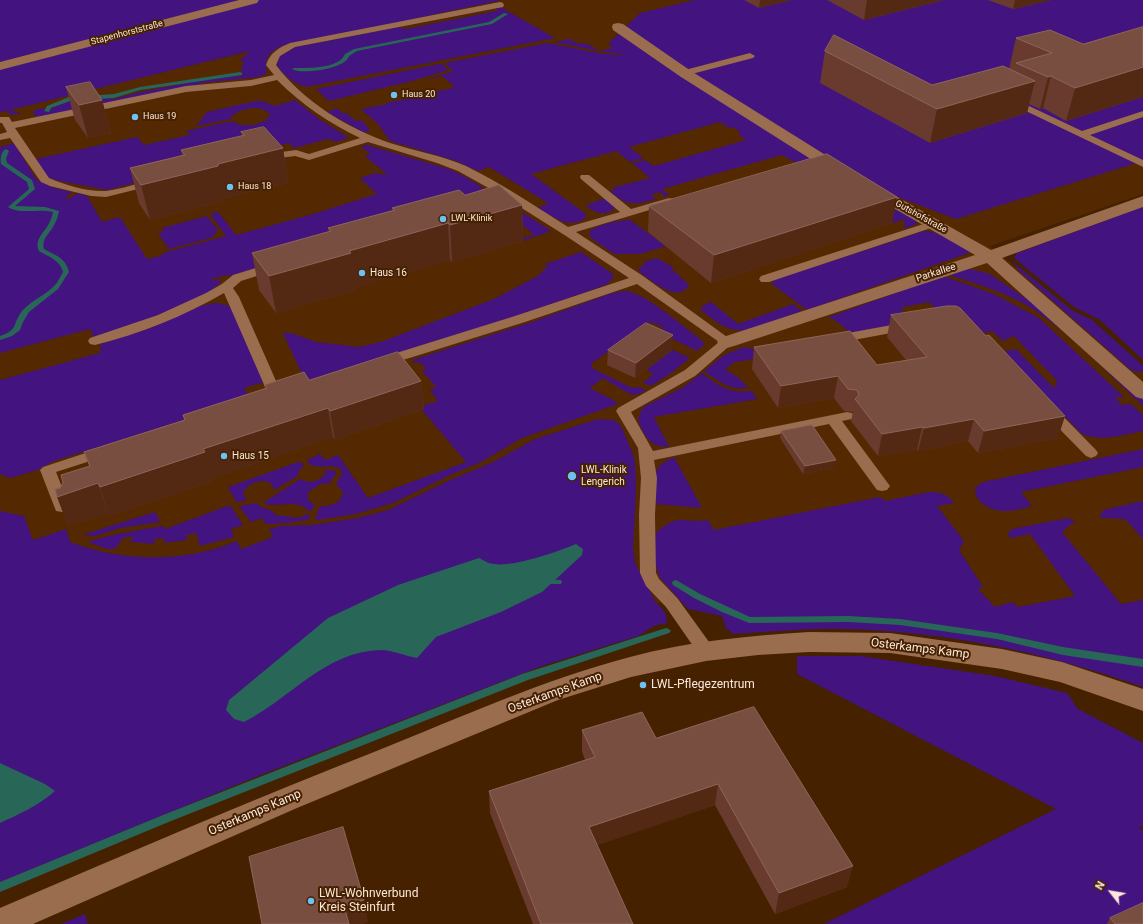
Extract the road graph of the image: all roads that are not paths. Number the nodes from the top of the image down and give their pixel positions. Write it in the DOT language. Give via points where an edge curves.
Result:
graph roads {
  1 [pos="253,0"];
  2 [pos="500,5"];
  3 [pos="618,27"];
  4 [pos="750,56"];
  5 [pos="0,66"];
  6 [pos="684,73"];
  7 [pos="278,77"];
  8 [pos="1001,96"];
  9 [pos="1143,114"];
  10 [pos="0,120"];
  11 [pos="11,130"];
  12 [pos="1082,134"];
  13 [pos="0,137"];
  14 [pos="369,138"];
  15 [pos="820,159"];
  16 [pos="251,160"];
  17 [pos="804,164"];
  18 [pos="1143,164"];
  19 [pos="585,177"];
  20 [pos="162,181"];
  21 [pos="515,198"];
  22 [pos="682,198"];
  23 [pos="1143,201"];
  24 [pos="500,202"];
  25 [pos="629,213"];
  26 [pos="933,224"];
  27 [pos="566,231"];
  28 [pos="990,256"];
  29 [pos="285,263"];
  30 [pos="639,279"];
  31 [pos="765,279"];
  32 [pos="226,287"];
  33 [pos="922,324"];
  34 [pos="848,337"];
  35 [pos="95,341"];
  36 [pos="727,342"];
  37 [pos="367,367"];
  38 [pos="291,391"];
  39 [pos="1143,393"];
  40 [pos="276,396"];
  41 [pos="1037,398"];
  42 [pos="261,400"];
  43 [pos="114,449"];
  44 [pos="1091,453"];
  45 [pos="646,457"];
  46 [pos="882,486"];
  47 [pos="64,512"];
  48 [pos="706,650"];
  49 [pos="1143,700"];
  50 [pos="0,923"];
  1 -- 5 [label="street, Stapenhorststraße"];
  2 -- 7 [label="lane" via="293,45 279,51 273,57 271,65"];
  3 -- 6 [label="street, Gutshofstraße"];
  4 -- 6 [label="lane"];
  6 -- 15 [label="street, Gutshofstraße"];
  7 -- 11 [label="lane" via="250,83 186,89"];
  7 -- 14 [label="lane" via="326,116"];
  8 -- 12 [label="lane"];
  9 -- 12 [label="lane"];
  10 -- 11 [label="lane" via="5,119"];
  11 -- 13 [label="lane"];
  11 -- 20 [label="lane" via="45,180 54,184 106,194"];
  12 -- 18 [label="lane"];
  14 -- 16 [label="lane" via="309,157 296,153"];
  14 -- 21 [label="lane" via="452,164"];
  15 -- 17 [label="lane"];
  15 -- 26 [label="street, Gutshofstraße"];
  19 -- 25 [label="lane"];
  21 -- 24 [label="lane"];
  21 -- 27 [label="lane"];
  22 -- 25 [label="lane"];
  23 -- 28 [label="street, Parkallee"];
  25 -- 27 [label="lane"];
  26 -- 28 [label="street, Gutshofstraße"];
  26 -- 31 [label="lane"];
  27 -- 30 [label="lane"];
  28 -- 36 [label="street, Parkallee"];
  28 -- 39 [label="street, Gutshofstraße"];
  29 -- 32 [label="lane" via="237,278"];
  30 -- 36 [label="lane"];
  30 -- 37 [label="lane"];
  32 -- 35 [label="lane" via="204,301 158,320"];
  32 -- 40 [label="lane" via="233,297"];
  33 -- 34 [label="lane"];
  36 -- 45 [label="lane" via="690,373 623,411 645,448"];
  38 -- 40 [label="lane"];
  40 -- 42 [label="lane"];
  41 -- 44 [label="lane"];
  43 -- 47 [label="lane" via="48,470"];
  45 -- 46 [label="lane" via="840,418"];
  45 -- 48 [label="lane" via="648,573 652,582 672,603"];
  48 -- 49 [label="street, Osterkamps Kamp" via="802,642 890,643 1002,659 1054,671"];
  48 -- 50 [label="street, Osterkamps Kamp" via="630,667 549,693 287,799"];
}
